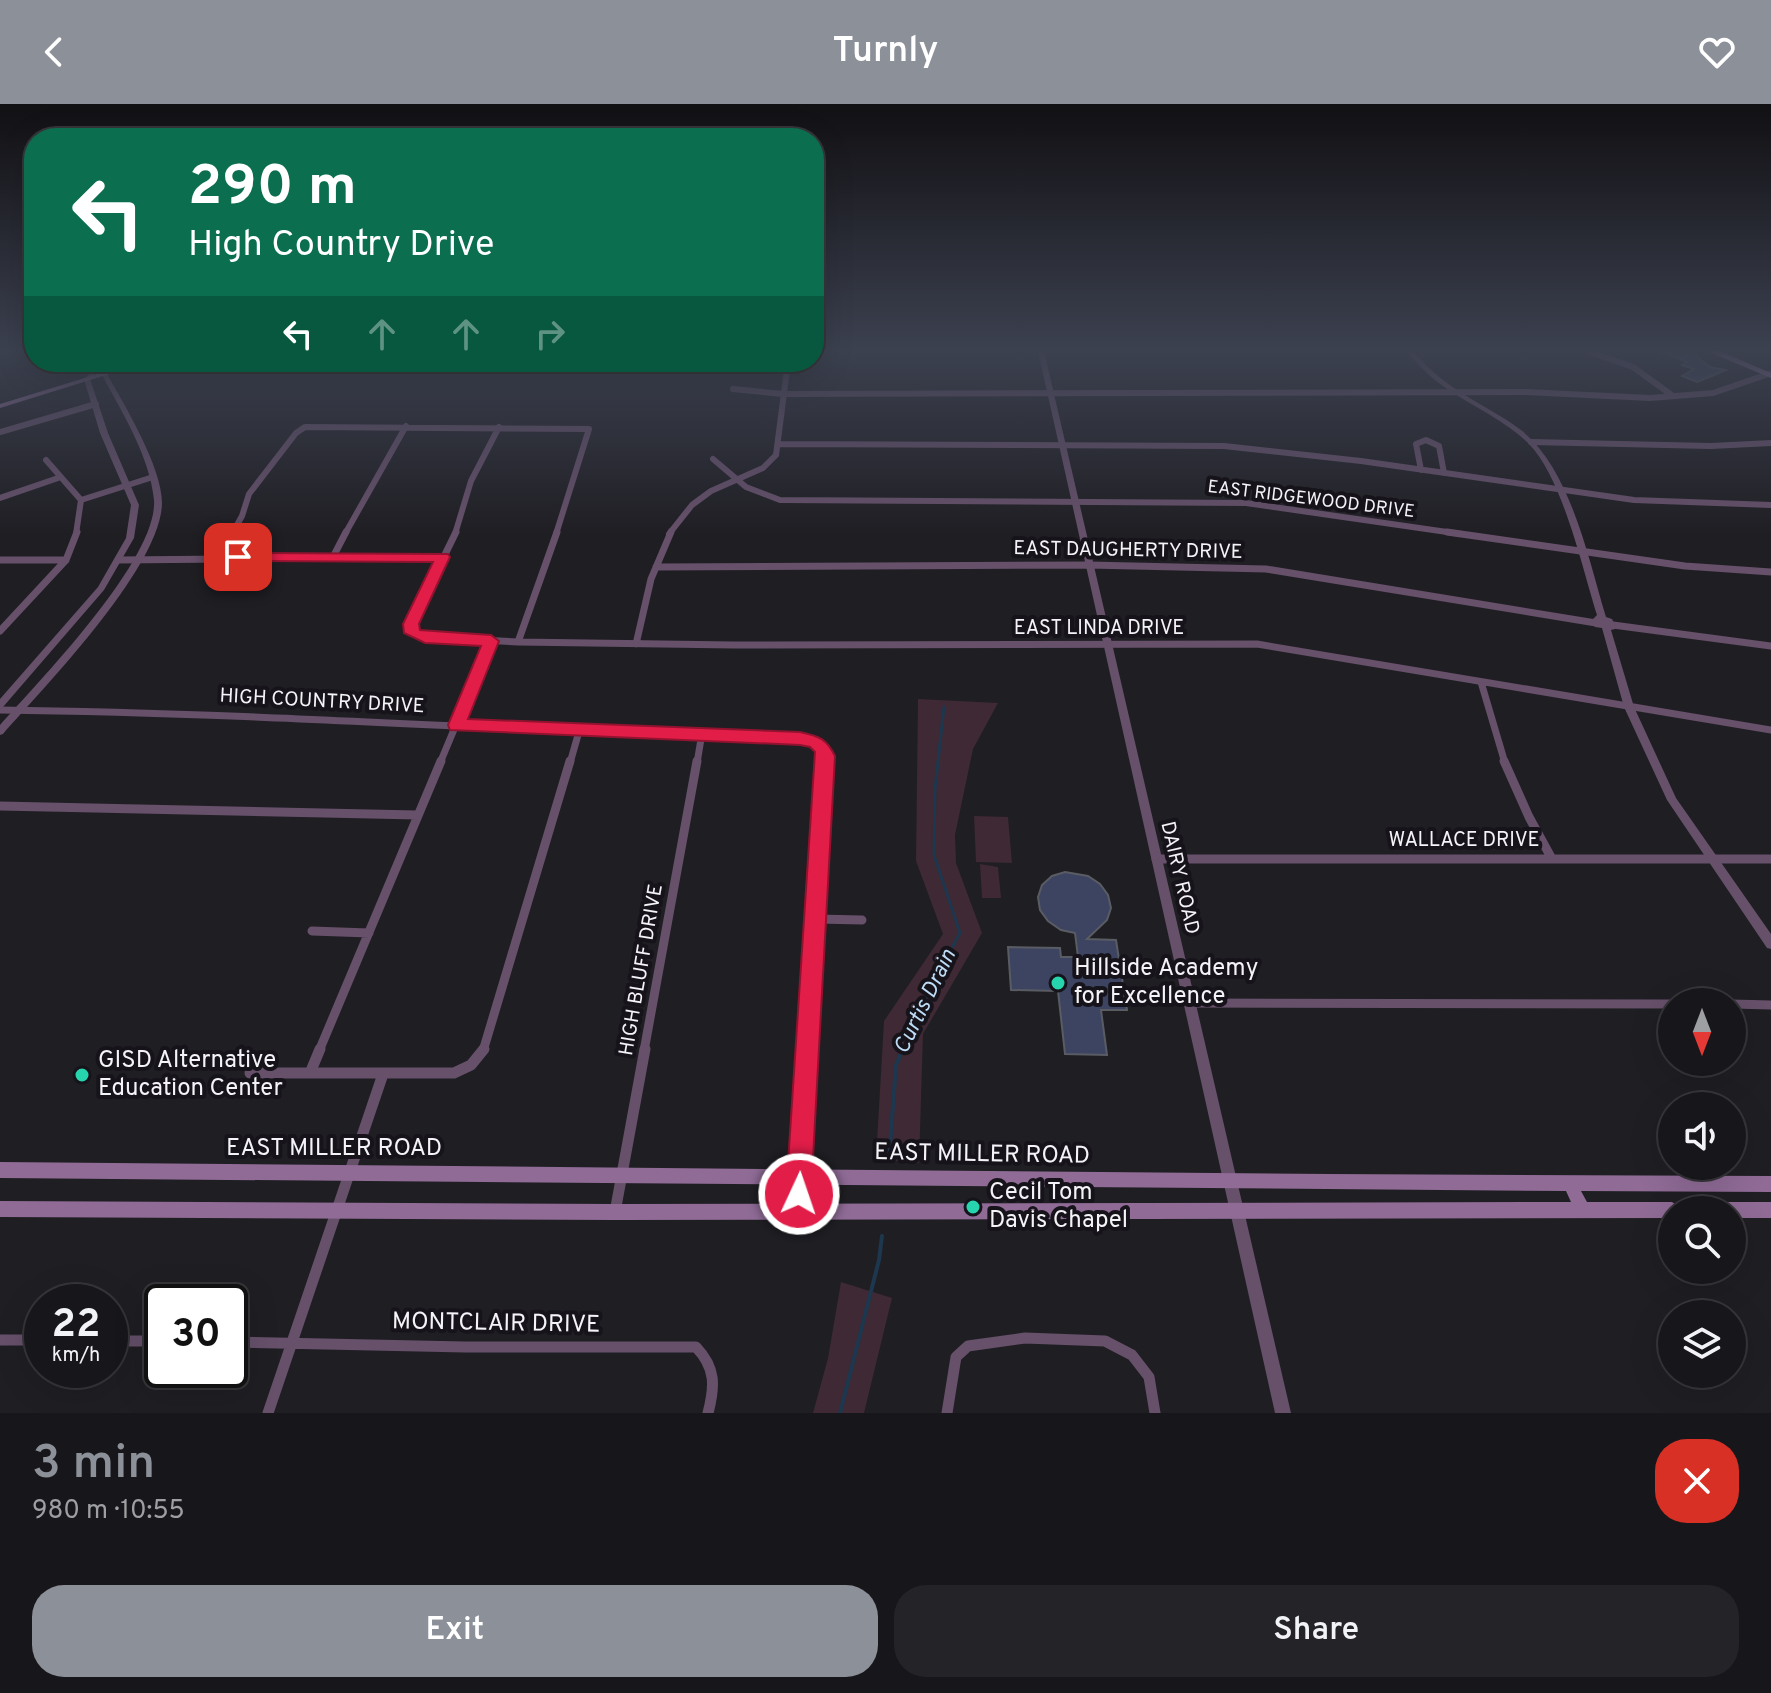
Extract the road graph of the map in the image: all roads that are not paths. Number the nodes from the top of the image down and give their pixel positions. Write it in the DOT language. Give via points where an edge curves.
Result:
graph roads {
  1 [pos="68,412"];
  2 [pos="99,412"];
  3 [pos="124,412"];
  4 [pos="781,412"];
  5 [pos="1054,412"];
  6 [pos="1486,412"];
  7 [pos="406,426"];
  8 [pos="499,427"];
  9 [pos="0,432"];
  10 [pos="1531,442"];
  11 [pos="1771,443"];
  12 [pos="778,444"];
  13 [pos="1061,444"];
  14 [pos="713,459"];
  15 [pos="46,460"];
  16 [pos="1421,470"];
  17 [pos="1444,473"];
  18 [pos="61,477"];
  19 [pos="153,477"];
  20 [pos="737,480"];
  21 [pos="127,486"];
  22 [pos="1560,490"];
  23 [pos="0,498"];
  24 [pos="81,500"];
  25 [pos="1074,501"];
  26 [pos="1771,505"];
  27 [pos="1580,552"];
  28 [pos="218,557"];
  29 [pos="333,557"];
  30 [pos="442,557"];
  31 [pos="142,558"];
  32 [pos="0,560"];
  33 [pos="66,560"];
  34 [pos="118,560"];
  35 [pos="1089,565"];
  36 [pos="656,567"];
  37 [pos="1771,572"];
  38 [pos="1604,624"];
  39 [pos="0,631"];
  40 [pos="491,641"];
  41 [pos="518,642"];
  42 [pos="636,644"];
  43 [pos="1107,644"];
  44 [pos="1771,646"];
  45 [pos="1481,682"];
  46 [pos="0,707"];
  47 [pos="1629,707"];
  48 [pos="18,710"];
  49 [pos="456,725"];
  50 [pos="580,728"];
  51 [pos="1771,730"];
  52 [pos="0,731"];
  53 [pos="702,733"];
  54 [pos="0,806"];
  55 [pos="417,815"];
  56 [pos="1156,859"];
  57 [pos="1552,859"];
  58 [pos="1713,859"];
  59 [pos="1771,859"];
  60 [pos="816,919"];
  61 [pos="862,920"];
  62 [pos="312,931"];
  63 [pos="369,933"];
  64 [pos="1771,944"];
  65 [pos="1189,1003"];
  66 [pos="1658,1004"];
  67 [pos="1746,1004"];
  68 [pos="1771,1005"];
  69 [pos="250,1073"];
  70 [pos="310,1073"];
  71 [pos="383,1074"];
  72 [pos="0,1170"];
  73 [pos="350,1173"];
  74 [pos="622,1174"];
  75 [pos="800,1176"];
  76 [pos="1230,1183"];
  77 [pos="1570,1183"];
  78 [pos="1771,1184"];
  79 [pos="0,1209"];
  80 [pos="1582,1210"];
  81 [pos="1658,1210"];
  82 [pos="1746,1210"];
  83 [pos="1771,1210"];
  84 [pos="336,1212"];
  85 [pos="615,1212"];
  86 [pos="798,1212"];
  87 [pos="1237,1212"];
  88 [pos="0,1340"];
  89 [pos="24,1340"];
  90 [pos="248,1342"];
  91 [pos="291,1342"];
  92 [pos="710,1409"];
  93 [pos="268,1413"];
  94 [pos="947,1413"];
  95 [pos="1155,1413"];
  96 [pos="1283,1413"];
  1 -- 9 [label="street"];
  2 -- 21 [label="street"];
  3 -- 19 [label="street"];
  4 -- 12 [label="street"];
  5 -- 13 [label="street, DAIRY ROAD"];
  6 -- 10 [label="street"];
  7 -- 8 [label="street"];
  7 -- 28 [label="street" via="317,425 296,433 249,494"];
  7 -- 29 [label="street"];
  8 -- 30 [label="street"];
  8 -- 41 [label="street" via="589,429"];
  10 -- 11 [label="street" via="1705,448"];
  10 -- 22 [label="street" via="1552,468"];
  12 -- 13 [label="street"];
  12 -- 20 [label="street" via="771,462"];
  13 -- 16 [label="street" via="1255,448"];
  13 -- 25 [label="street, DAIRY ROAD"];
  14 -- 20 [label="street, EAST RIDGEWOOD DRIVE"];
  15 -- 18 [label="street"];
  16 -- 17 [label="street"];
  16 -- 17 [label="street" via="1416,444 1426,440 1439,446"];
  17 -- 22 [label="street"];
  18 -- 23 [label="street"];
  18 -- 24 [label="street"];
  19 -- 21 [label="street"];
  19 -- 31 [label="street" via="158,515"];
  20 -- 25 [label="street, EAST RIDGEWOOD DRIVE" via="763,495 798,501"];
  20 -- 36 [label="street" via="710,492 682,515 665,537"];
  21 -- 24 [label="street"];
  21 -- 34 [label="street" via="135,505 130,538"];
  22 -- 26 [label="street" via="1689,504"];
  22 -- 27 [label="street"];
  24 -- 33 [label="street"];
  25 -- 27 [label="street, EAST RIDGEWOOD DRIVE" via="1246,503"];
  25 -- 35 [label="street, DAIRY ROAD"];
  27 -- 37 [label="street, EAST RIDGEWOOD DRIVE"];
  27 -- 38 [label="street"];
  28 -- 29 [label="street"];
  28 -- 31 [label="street"];
  29 -- 30 [label="street"];
  30 -- 40 [label="street, EAST LINDA DRIVE" via="411,624 412,633"];
  31 -- 34 [label="street"];
  31 -- 48 [label="street"];
  32 -- 33 [label="street"];
  33 -- 39 [label="street"];
  34 -- 46 [label="street" via="101,588"];
  35 -- 36 [label="street, EAST DAUGHERTY DRIVE"];
  35 -- 38 [label="street, EAST DAUGHERTY DRIVE" via="1266,569"];
  35 -- 43 [label="street, DAIRY ROAD"];
  36 -- 42 [label="street"];
  38 -- 44 [label="street, EAST DAUGHERTY DRIVE"];
  38 -- 47 [label="street"];
  40 -- 41 [label="street, EAST LINDA DRIVE"];
  40 -- 49 [label="street"];
  41 -- 42 [label="street, EAST LINDA DRIVE"];
  42 -- 43 [label="street, EAST LINDA DRIVE"];
  43 -- 45 [label="street, EAST LINDA DRIVE" via="1257,644"];
  43 -- 56 [label="street, DAIRY ROAD"];
  45 -- 47 [label="street, EAST LINDA DRIVE"];
  45 -- 57 [label="street" via="1511,782"];
  46 -- 48 [label="street, HIGH COUNTRY DRIVE"];
  47 -- 51 [label="street, EAST LINDA DRIVE"];
  47 -- 58 [label="street" via="1672,800"];
  48 -- 49 [label="street, HIGH COUNTRY DRIVE"];
  48 -- 52 [label="street"];
  49 -- 50 [label="street, HIGH COUNTRY DRIVE"];
  49 -- 55 [label="street"];
  50 -- 53 [label="street, HIGH COUNTRY DRIVE"];
  50 -- 71 [label="street" via="480,1059 454,1073"];
  53 -- 60 [label="street, HIGH COUNTRY DRIVE" via="800,739 816,742 826,756"];
  53 -- 74 [label="street, HIGH BLUFF DRIVE"];
  54 -- 55 [label="street"];
  55 -- 63 [label="street"];
  56 -- 57 [label="street, WALLACE DRIVE"];
  56 -- 65 [label="street, DAIRY ROAD"];
  57 -- 58 [label="street, WALLACE DRIVE"];
  58 -- 59 [label="street, WALLACE DRIVE"];
  58 -- 64 [label="street"];
  60 -- 61 [label="street"];
  60 -- 75 [label="street"];
  62 -- 63 [label="street"];
  63 -- 70 [label="street"];
  65 -- 66 [label="street"];
  65 -- 76 [label="street, DAIRY ROAD"];
  67 -- 68 [label="street"];
  69 -- 70 [label="street"];
  70 -- 71 [label="street"];
  71 -- 73 [label="street"];
  72 -- 73 [label="main road, EAST MILLER ROAD"];
  73 -- 74 [label="main road, EAST MILLER ROAD"];
  73 -- 84 [label="street"];
  74 -- 75 [label="main road, EAST MILLER ROAD"];
  74 -- 85 [label="street, HIGH BLUFF DRIVE"];
  75 -- 76 [label="main road, EAST MILLER ROAD"];
  75 -- 86 [label="street"];
  76 -- 77 [label="main road, EAST MILLER ROAD"];
  76 -- 87 [label="street, DAIRY ROAD"];
  77 -- 78 [label="main road, EAST MILLER ROAD"];
  77 -- 80 [label="main road"];
  79 -- 84 [label="main road"];
  80 -- 81 [label="main road"];
  80 -- 87 [label="main road"];
  82 -- 83 [label="main road"];
  84 -- 85 [label="main road"];
  84 -- 91 [label="street"];
  85 -- 86 [label="main road"];
  86 -- 87 [label="main road"];
  87 -- 96 [label="street, DAIRY ROAD"];
  88 -- 89 [label="street"];
  90 -- 91 [label="street, MONTCLAIR DRIVE"];
  91 -- 92 [label="street, MONTCLAIR DRIVE" via="696,1347 715,1373"];
  91 -- 93 [label="street"];
  94 -- 95 [label="street" via="956,1357 968,1346 1025,1338 1105,1341 1132,1355 1149,1377"];
}
